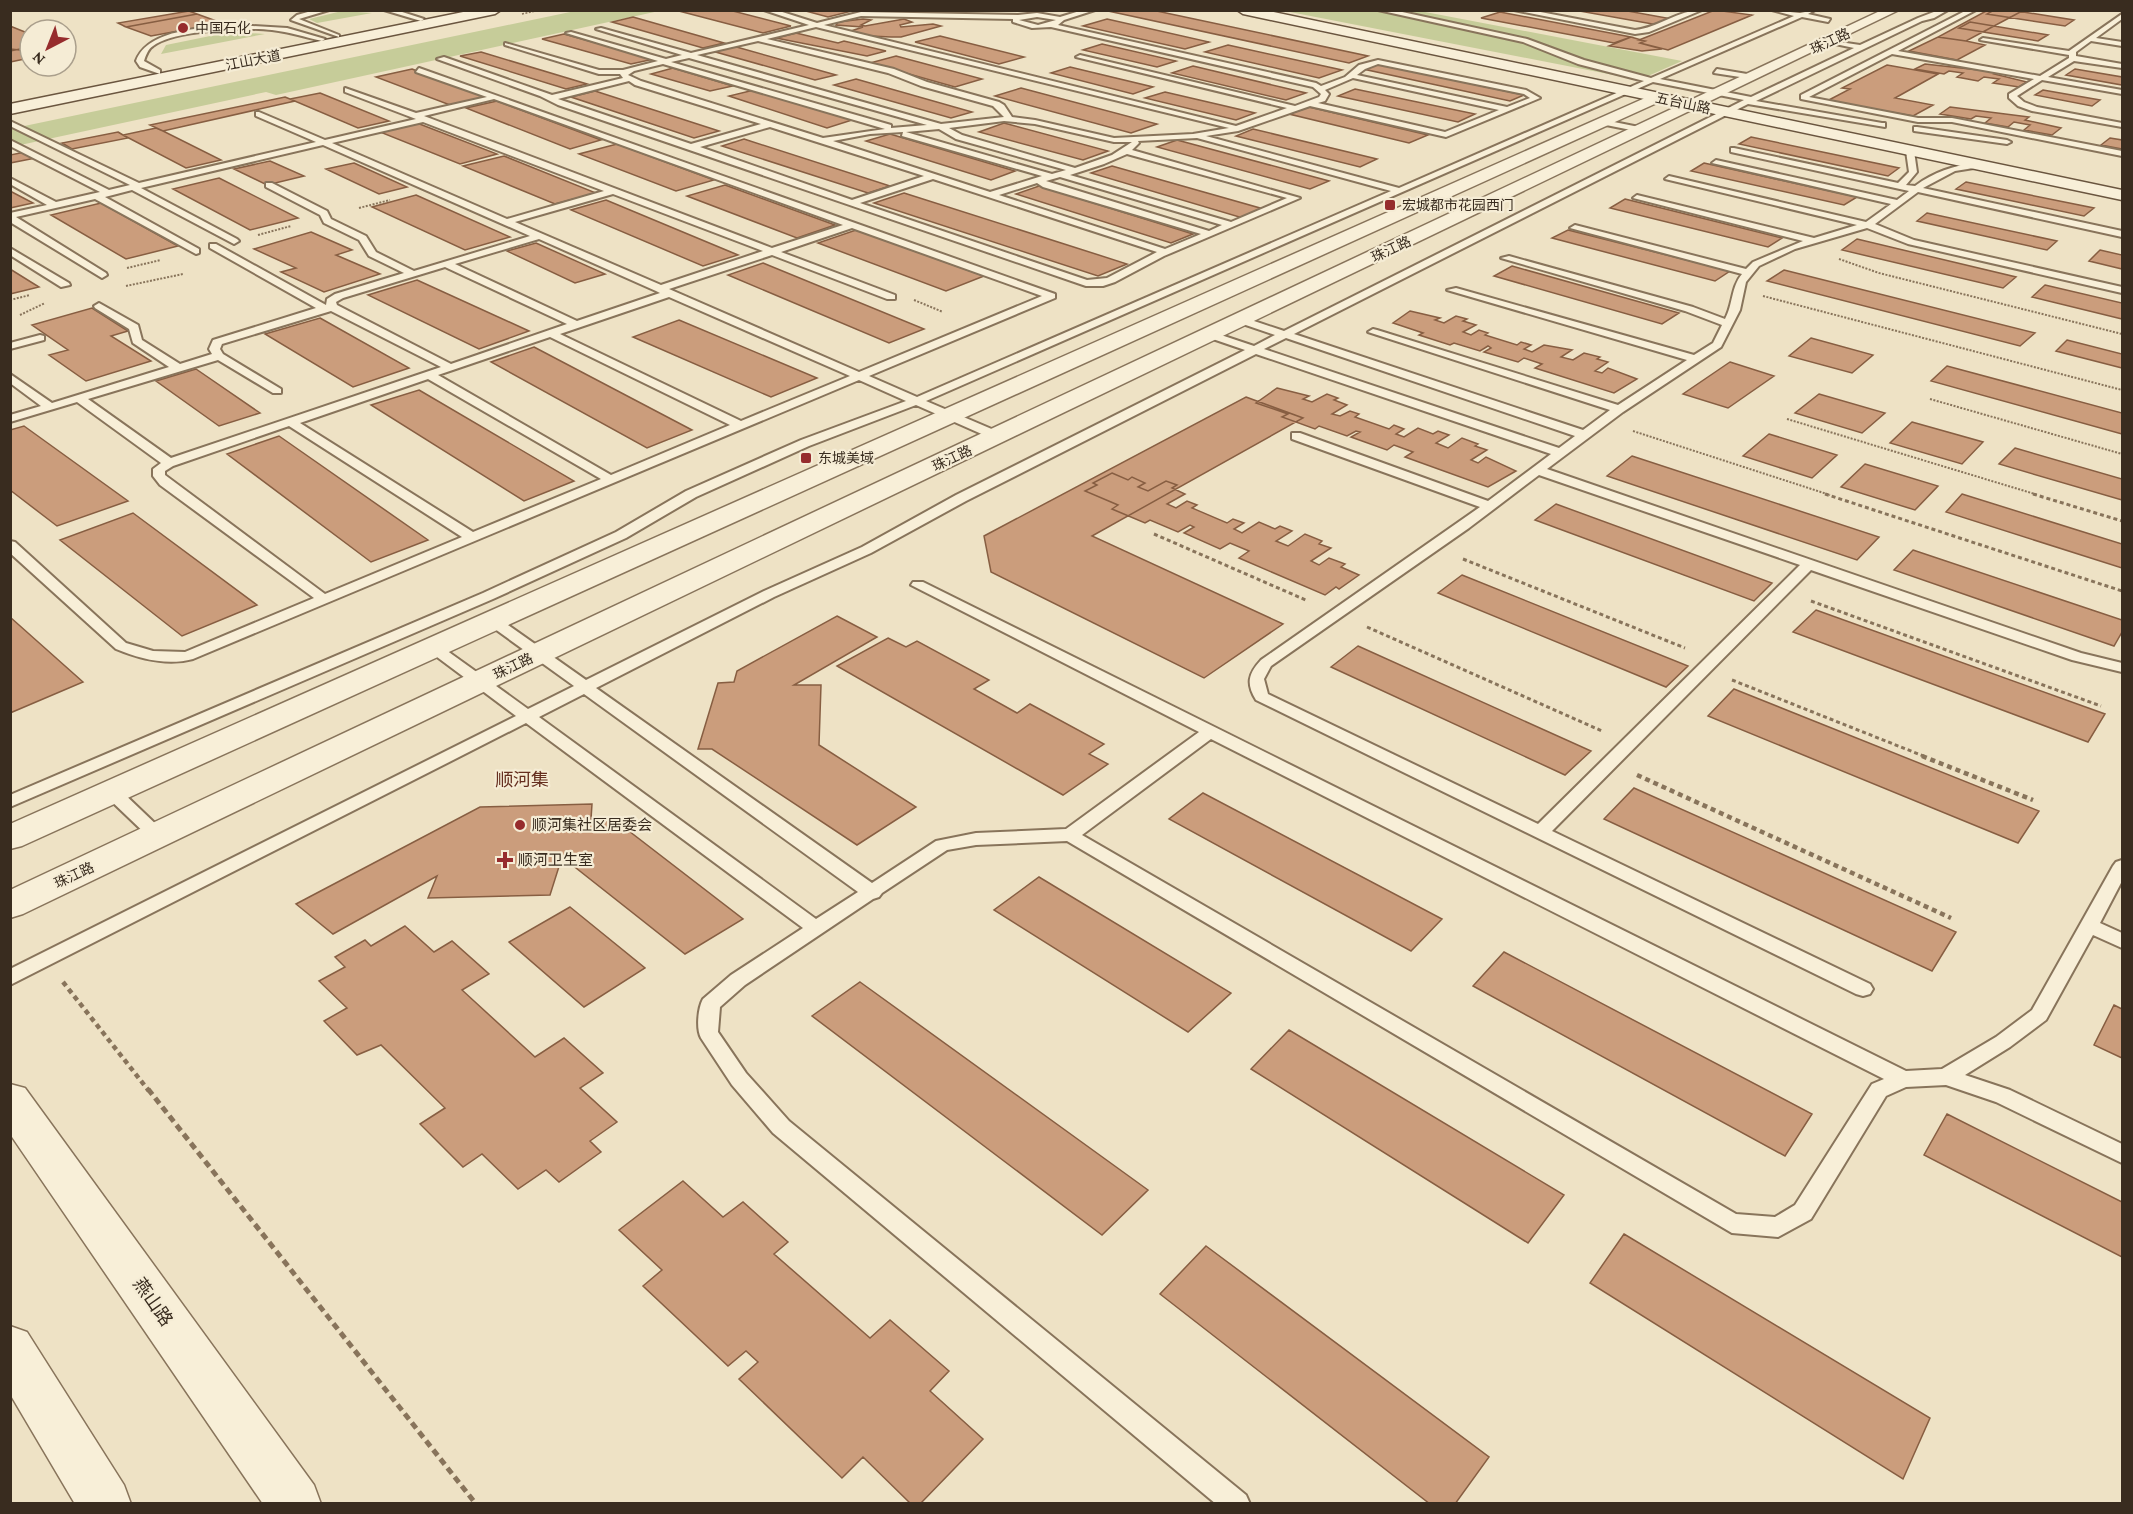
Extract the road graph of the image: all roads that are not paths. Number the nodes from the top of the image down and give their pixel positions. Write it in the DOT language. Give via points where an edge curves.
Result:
graph roads {
  1 [pos="326,10"];
  2 [pos="387,10"];
  3 [pos="465,10"];
  4 [pos="495,10"];
  5 [pos="767,10"];
  6 [pos="890,10"];
  7 [pos="995,10"];
  8 [pos="1055,10"];
  9 [pos="1092,10"];
  10 [pos="1243,10"];
  11 [pos="1271,10"];
  12 [pos="1381,10"];
  13 [pos="1517,10"];
  14 [pos="1684,10"];
  15 [pos="1775,10"];
  16 [pos="1849,10"];
  17 [pos="1893,10"];
  18 [pos="1945,10"];
  19 [pos="1973,10"];
  20 [pos="1697,11"];
  21 [pos="910,15"];
  22 [pos="1040,15"];
  23 [pos="1801,16"];
  24 [pos="2122,16"];
  25 [pos="1020,17"];
  26 [pos="421,19"];
  27 [pos="1060,19"];
  28 [pos="820,24"];
  29 [pos="1823,24"];
  30 [pos="1051,25"];
  31 [pos="599,29"];
  32 [pos="569,33"];
  33 [pos="337,36"];
  34 [pos="322,39"];
  35 [pos="759,39"];
  36 [pos="2090,39"];
  37 [pos="1983,40"];
  38 [pos="507,44"];
  39 [pos="2122,44"];
  40 [pos="1862,47"];
  41 [pos="1892,52"];
  42 [pos="691,55"];
  43 [pos="2072,56"];
  44 [pos="1080,57"];
  45 [pos="441,59"];
  46 [pos="666,61"];
  47 [pos="2122,66"];
  48 [pos="419,70"];
  49 [pos="158,72"];
  50 [pos="626,76"];
  51 [pos="1353,76"];
  52 [pos="2042,78"];
  53 [pos="348,90"];
  54 [pos="2122,92"];
  55 [pos="1322,93"];
  56 [pos="1700,93"];
  57 [pos="495,97"];
  58 [pos="551,98"];
  59 [pos="10,101"];
  60 [pos="1309,103"];
  61 [pos="1296,108"];
  62 [pos="10,109"];
  63 [pos="1508,110"];
  64 [pos="259,114"];
  65 [pos="420,117"];
  66 [pos="1009,119"];
  67 [pos="2099,121"];
  68 [pos="1604,122"];
  69 [pos="10,123"];
  70 [pos="770,124"];
  71 [pos="1889,125"];
  72 [pos="2122,125"];
  73 [pos="941,127"];
  74 [pos="1901,127"];
  75 [pos="2092,127"];
  76 [pos="1238,128"];
  77 [pos="896,130"];
  78 [pos="1461,130"];
  79 [pos="1641,130"];
  80 [pos="1193,136"];
  81 [pos="1137,140"];
  82 [pos="824,141"];
  83 [pos="10,142"];
  84 [pos="324,142"];
  85 [pos="2013,143"];
  86 [pos="691,147"];
  87 [pos="1734,150"];
  88 [pos="1127,151"];
  89 [pos="1910,151"];
  90 [pos="2122,154"];
  91 [pos="1716,163"];
  92 [pos="1977,165"];
  93 [pos="1074,170"];
  94 [pos="934,176"];
  95 [pos="1058,176"];
  96 [pos="1669,179"];
  97 [pos="10,180"];
  98 [pos="1039,180"];
  99 [pos="2122,183"];
  100 [pos="269,185"];
  101 [pos="1900,186"];
  102 [pos="135,187"];
  103 [pos="1917,189"];
  104 [pos="613,191"];
  105 [pos="1401,191"];
  106 [pos="108,193"];
  107 [pos="990,195"];
  108 [pos="2122,195"];
  109 [pos="97,196"];
  110 [pos="1637,198"];
  111 [pos="852,203"];
  112 [pos="1900,203"];
  113 [pos="56,206"];
  114 [pos="10,217"];
  115 [pos="506,222"];
  116 [pos="851,225"];
  117 [pos="1232,225"];
  118 [pos="1868,225"];
  119 [pos="1575,228"];
  120 [pos="1210,234"];
  121 [pos="2122,234"];
  122 [pos="540,236"];
  123 [pos="1812,240"];
  124 [pos="234,241"];
  125 [pos="213,246"];
  126 [pos="196,251"];
  127 [pos="771,251"];
  128 [pos="10,252"];
  129 [pos="1165,252"];
  130 [pos="1506,258"];
  131 [pos="446,264"];
  132 [pos="1748,273"];
  133 [pos="413,274"];
  134 [pos="102,275"];
  135 [pos="65,285"];
  136 [pos="1452,290"];
  137 [pos="2122,290"];
  138 [pos="665,291"];
  139 [pos="891,297"];
  140 [pos="99,306"];
  141 [pos="328,308"];
  142 [pos="1241,320"];
  143 [pos="1728,324"];
  144 [pos="577,325"];
  145 [pos="1373,332"];
  146 [pos="551,334"];
  147 [pos="1211,335"];
  148 [pos="1285,336"];
  149 [pos="40,338"];
  150 [pos="10,346"];
  151 [pos="1256,350"];
  152 [pos="219,356"];
  153 [pos="1696,359"];
  154 [pos="178,368"];
  155 [pos="451,368"];
  156 [pos="429,375"];
  157 [pos="860,376"];
  158 [pos="10,377"];
  159 [pos="277,391"];
  160 [pos="79,398"];
  161 [pos="917,401"];
  162 [pos="50,407"];
  163 [pos="1619,409"];
  164 [pos="950,416"];
  165 [pos="10,419"];
  166 [pos="291,422"];
  167 [pos="741,426"];
  168 [pos="1585,435"];
  169 [pos="997,436"];
  170 [pos="1296,436"];
  171 [pos="1561,453"];
  172 [pos="169,463"];
  173 [pos="1538,470"];
  174 [pos="611,480"];
  175 [pos="1489,506"];
  176 [pos="473,538"];
  177 [pos="13,551"];
  178 [pos="1809,564"];
  179 [pos="918,585"];
  180 [pos="325,600"];
  181 [pos="493,621"];
  182 [pos="434,648"];
  183 [pos="539,654"];
  184 [pos="2122,667"];
  185 [pos="480,682"];
  186 [pos="586,687"];
  187 [pos="527,717"];
  188 [pos="1209,732"];
  189 [pos="112,792"];
  190 [pos="10,802"];
  191 [pos="1540,832"];
  192 [pos="157,835"];
  193 [pos="1070,835"];
  194 [pos="10,838"];
  195 [pos="2122,866"];
  196 [pos="873,893"];
  197 [pos="10,905"];
  198 [pos="2089,926"];
  199 [pos="817,929"];
  200 [pos="2122,941"];
  201 [pos="10,978"];
  202 [pos="1863,989"];
  203 [pos="1946,1077"];
  204 [pos="1904,1080"];
  205 [pos="10,1100"];
  206 [pos="2122,1154"];
  207 [pos="10,1348"];
  208 [pos="105,1503"];
  209 [pos="295,1503"];
  210 [pos="1237,1503"];
  1 -- 33 [label="lane" via="294,20"];
  2 -- 26 [label="lane"];
  3 -- 26 [label="street, 江山大道"];
  4 -- 62 [label="street, 江山大道"];
  5 -- 28 [label="lane"];
  6 -- 21 [label="lane"];
  7 -- 25 [label="lane"];
  8 -- 22 [label="lane"];
  9 -- 27 [label="lane"];
  10 -- 56 [label="street, 五台山路"];
  11 -- 56 [label="street, 五台山路"];
  12 -- 56 [label="lane" via="1525,40 1603,69"];
  13 -- 20 [label="lane" via="1635,32"];
  14 -- 20 [label="lane"];
  15 -- 23 [label="lane"];
  16 -- 29 [label="street, 珠江路"];
  17 -- 29 [label="street, 珠江路"];
  18 -- 40 [label="lane"];
  19 -- 41 [label="lane"];
  21 -- 25 [label="lane"];
  21 -- 28 [label="lane" via="861,14"];
  22 -- 25 [label="lane"];
  22 -- 27 [label="lane"];
  23 -- 29 [label="lane"];
  23 -- 29 [label="lane"];
  23 -- 56 [label="lane"];
  24 -- 36 [label="lane"];
  25 -- 30 [label="lane" via="1015,21"];
  26 -- 33 [label="street, 江山大道"];
  27 -- 30 [label="lane"];
  28 -- 35 [label="lane"];
  28 -- 76 [label="lane"];
  29 -- 40 [label="lane"];
  29 -- 56 [label="street, 珠江路"];
  29 -- 56 [label="street, 珠江路"];
  30 -- 55 [label="lane" via="1305,82"];
  31 -- 42 [label="lane"];
  32 -- 46 [label="lane"];
  33 -- 34 [label="street, 江山大道"];
  34 -- 49 [label="street, 江山大道"];
  34 -- 49 [label="lane" via="304,33 242,26 163,38 146,46 140,61"];
  35 -- 42 [label="lane"];
  35 -- 66 [label="lane" via="891,71 996,104"];
  36 -- 39 [label="lane"];
  36 -- 43 [label="lane"];
  37 -- 43 [label="lane"];
  38 -- 50 [label="lane" via="599,72"];
  40 -- 41 [label="lane"];
  40 -- 56 [label="lane"];
  41 -- 52 [label="lane"];
  41 -- 90 [label="lane" via="1805,99 1918,120 1952,120 2073,141"];
  42 -- 46 [label="lane"];
  42 -- 73 [label="lane"];
  43 -- 47 [label="lane"];
  43 -- 52 [label="lane"];
  44 -- 61 [label="lane"];
  45 -- 58 [label="lane"];
  46 -- 50 [label="lane"];
  46 -- 77 [label="lane"];
  48 -- 57 [label="lane"];
  49 -- 59 [label="street, 江山大道"];
  50 -- 58 [label="lane"];
  50 -- 70 [label="lane"];
  51 -- 55 [label="lane"];
  51 -- 63 [label="lane"];
  51 -- 63 [label="lane" via="1362,67 1378,62 1526,92 1536,98"];
  52 -- 54 [label="lane"];
  52 -- 67 [label="lane" via="2012,96 2035,109"];
  53 -- 65 [label="lane"];
  55 -- 60 [label="lane"];
  55 -- 78 [label="lane"];
  56 -- 68 [label="street, 珠江路"];
  56 -- 71 [label="lane"];
  56 -- 79 [label="street, 珠江路"];
  56 -- 89 [label="street, 五台山路"];
  56 -- 99 [label="street, 五台山路"];
  56 -- 105 [label="lane"];
  56 -- 148 [label="lane"];
  57 -- 65 [label="lane"];
  57 -- 116 [label="lane"];
  58 -- 86 [label="lane"];
  60 -- 61 [label="lane"];
  60 -- 78 [label="lane" via="1446,135"];
  61 -- 76 [label="lane"];
  63 -- 78 [label="lane"];
  64 -- 84 [label="lane"];
  65 -- 84 [label="lane"];
  65 -- 104 [label="lane"];
  66 -- 73 [label="lane"];
  66 -- 81 [label="lane" via="1114,140"];
  67 -- 72 [label="lane"];
  67 -- 75 [label="lane"];
  68 -- 79 [label="lane"];
  68 -- 164 [label="street, 珠江路"];
  69 -- 102 [label="lane"];
  70 -- 82 [label="lane"];
  70 -- 86 [label="lane"];
  73 -- 77 [label="lane"];
  73 -- 93 [label="lane" via="958,137"];
  74 -- 85 [label="lane"];
  76 -- 80 [label="lane"];
  77 -- 82 [label="lane"];
  77 -- 95 [label="lane"];
  79 -- 142 [label="street, 珠江路"];
  80 -- 81 [label="lane"];
  80 -- 105 [label="lane"];
  81 -- 88 [label="lane"];
  82 -- 94 [label="lane"];
  83 -- 106 [label="lane"];
  84 -- 102 [label="lane"];
  84 -- 115 [label="lane"];
  86 -- 111 [label="lane"];
  87 -- 101 [label="lane"];
  88 -- 93 [label="lane"];
  88 -- 117 [label="lane" via="1296,198"];
  89 -- 92 [label="street, 五台山路"];
  89 -- 101 [label="lane" via="1913,172"];
  91 -- 112 [label="lane"];
  92 -- 103 [label="lane" via="1953,169"];
  92 -- 108 [label="street, 五台山路"];
  93 -- 95 [label="lane"];
  94 -- 107 [label="lane"];
  94 -- 111 [label="lane"];
  95 -- 98 [label="lane"];
  95 -- 117 [label="lane"];
  96 -- 118 [label="lane"];
  97 -- 113 [label="lane"];
  98 -- 107 [label="lane"];
  98 -- 120 [label="lane"];
  100 -- 133 [label="lane" via="324,213 327,221 363,238 372,254"];
  101 -- 103 [label="lane"];
  102 -- 106 [label="lane"];
  102 -- 124 [label="lane"];
  103 -- 112 [label="lane"];
  103 -- 121 [label="lane"];
  104 -- 115 [label="lane"];
  104 -- 127 [label="lane"];
  105 -- 161 [label="lane"];
  106 -- 109 [label="lane"];
  107 -- 129 [label="lane"];
  109 -- 113 [label="lane"];
  109 -- 126 [label="lane"];
  110 -- 123 [label="lane"];
  111 -- 129 [label="lane" via="1086,283 1111,280"];
  112 -- 118 [label="lane"];
  113 -- 114 [label="lane"];
  114 -- 134 [label="lane"];
  115 -- 122 [label="lane"];
  116 -- 127 [label="lane"];
  116 -- 157 [label="lane" via="1051,296"];
  117 -- 120 [label="lane"];
  118 -- 123 [label="lane"];
  118 -- 137 [label="lane" via="1911,242"];
  119 -- 132 [label="lane"];
  120 -- 129 [label="lane"];
  122 -- 131 [label="lane"];
  122 -- 138 [label="lane"];
  123 -- 132 [label="lane" via="1756,264"];
  125 -- 141 [label="lane"];
  127 -- 138 [label="lane"];
  127 -- 139 [label="lane"];
  128 -- 135 [label="lane"];
  130 -- 143 [label="lane" via="1689,309"];
  131 -- 133 [label="lane"];
  131 -- 144 [label="lane"];
  132 -- 143 [label="lane" via="1741,282"];
  133 -- 141 [label="lane" via="339,296"];
  136 -- 153 [label="lane"];
  138 -- 144 [label="lane"];
  138 -- 157 [label="lane"];
  140 -- 154 [label="lane" via="134,327 137,340"];
  141 -- 152 [label="lane" via="217,342 214,349"];
  141 -- 155 [label="lane"];
  142 -- 147 [label="street, 珠江路"];
  142 -- 148 [label="lane"];
  143 -- 153 [label="lane" via="1717,345"];
  144 -- 146 [label="lane"];
  145 -- 163 [label="lane"];
  146 -- 155 [label="lane"];
  146 -- 167 [label="lane"];
  147 -- 151 [label="lane"];
  147 -- 169 [label="street, 珠江路"];
  148 -- 151 [label="lane"];
  148 -- 168 [label="lane"];
  149 -- 150 [label="lane"];
  151 -- 171 [label="lane"];
  151 -- 186 [label="lane" via="823,572 769,594"];
  152 -- 154 [label="lane"];
  152 -- 159 [label="lane"];
  153 -- 163 [label="lane"];
  154 -- 160 [label="lane"];
  155 -- 156 [label="lane"];
  156 -- 166 [label="lane"];
  156 -- 174 [label="lane"];
  157 -- 161 [label="lane"];
  157 -- 167 [label="lane"];
  158 -- 162 [label="lane"];
  160 -- 162 [label="lane"];
  160 -- 172 [label="lane"];
  161 -- 164 [label="lane"];
  161 -- 190 [label="lane" via="795,447 691,494 621,535 488,596"];
  162 -- 165 [label="lane"];
  163 -- 168 [label="lane"];
  164 -- 169 [label="lane"];
  164 -- 181 [label="street, 珠江路"];
  166 -- 172 [label="lane"];
  166 -- 176 [label="lane"];
  167 -- 174 [label="lane"];
  168 -- 171 [label="lane"];
  169 -- 183 [label="street, 珠江路"];
  170 -- 175 [label="lane"];
  171 -- 173 [label="lane"];
  172 -- 180 [label="lane" via="159,469 165,482"];
  173 -- 175 [label="lane"];
  173 -- 178 [label="lane"];
  174 -- 176 [label="lane"];
  175 -- 191 [label="lane" via="1266,663 1254,683 1262,697"];
  176 -- 180 [label="lane"];
  177 -- 180 [label="lane" via="121,646 163,658 188,656"];
  178 -- 184 [label="lane" via="2077,657"];
  178 -- 191 [label="lane"];
  179 -- 188 [label="lane"];
  181 -- 182 [label="street, 珠江路"];
  181 -- 183 [label="lane"];
  182 -- 185 [label="lane"];
  182 -- 189 [label="street, 珠江路"];
  183 -- 185 [label="street, 珠江路"];
  183 -- 186 [label="lane"];
  185 -- 187 [label="lane"];
  185 -- 192 [label="street, 珠江路"];
  186 -- 187 [label="lane"];
  186 -- 196 [label="lane"];
  187 -- 199 [label="lane"];
  187 -- 201 [label="lane"];
  188 -- 193 [label="lane"];
  188 -- 204 [label="lane"];
  189 -- 192 [label="lane"];
  189 -- 194 [label="street, 珠江路"];
  191 -- 202 [label="lane"];
  192 -- 197 [label="street, 珠江路"];
  193 -- 196 [label="lane" via="976,839 942,845"];
  193 -- 204 [label="lane" via="1732,1223 1778,1227 1803,1212 1879,1090"];
  195 -- 198 [label="lane"];
  196 -- 199 [label="lane"];
  198 -- 200 [label="lane"];
  198 -- 203 [label="lane" via="2039,1015"];
  199 -- 210 [label="lane" via="738,980 710,1004 708,1033 739,1079 781,1127"];
  203 -- 204 [label="lane"];
  203 -- 206 [label="lane" via="2003,1096"];
  205 -- 209 [label="street, 燕山路"];
  207 -- 208 [label="street"];
}
